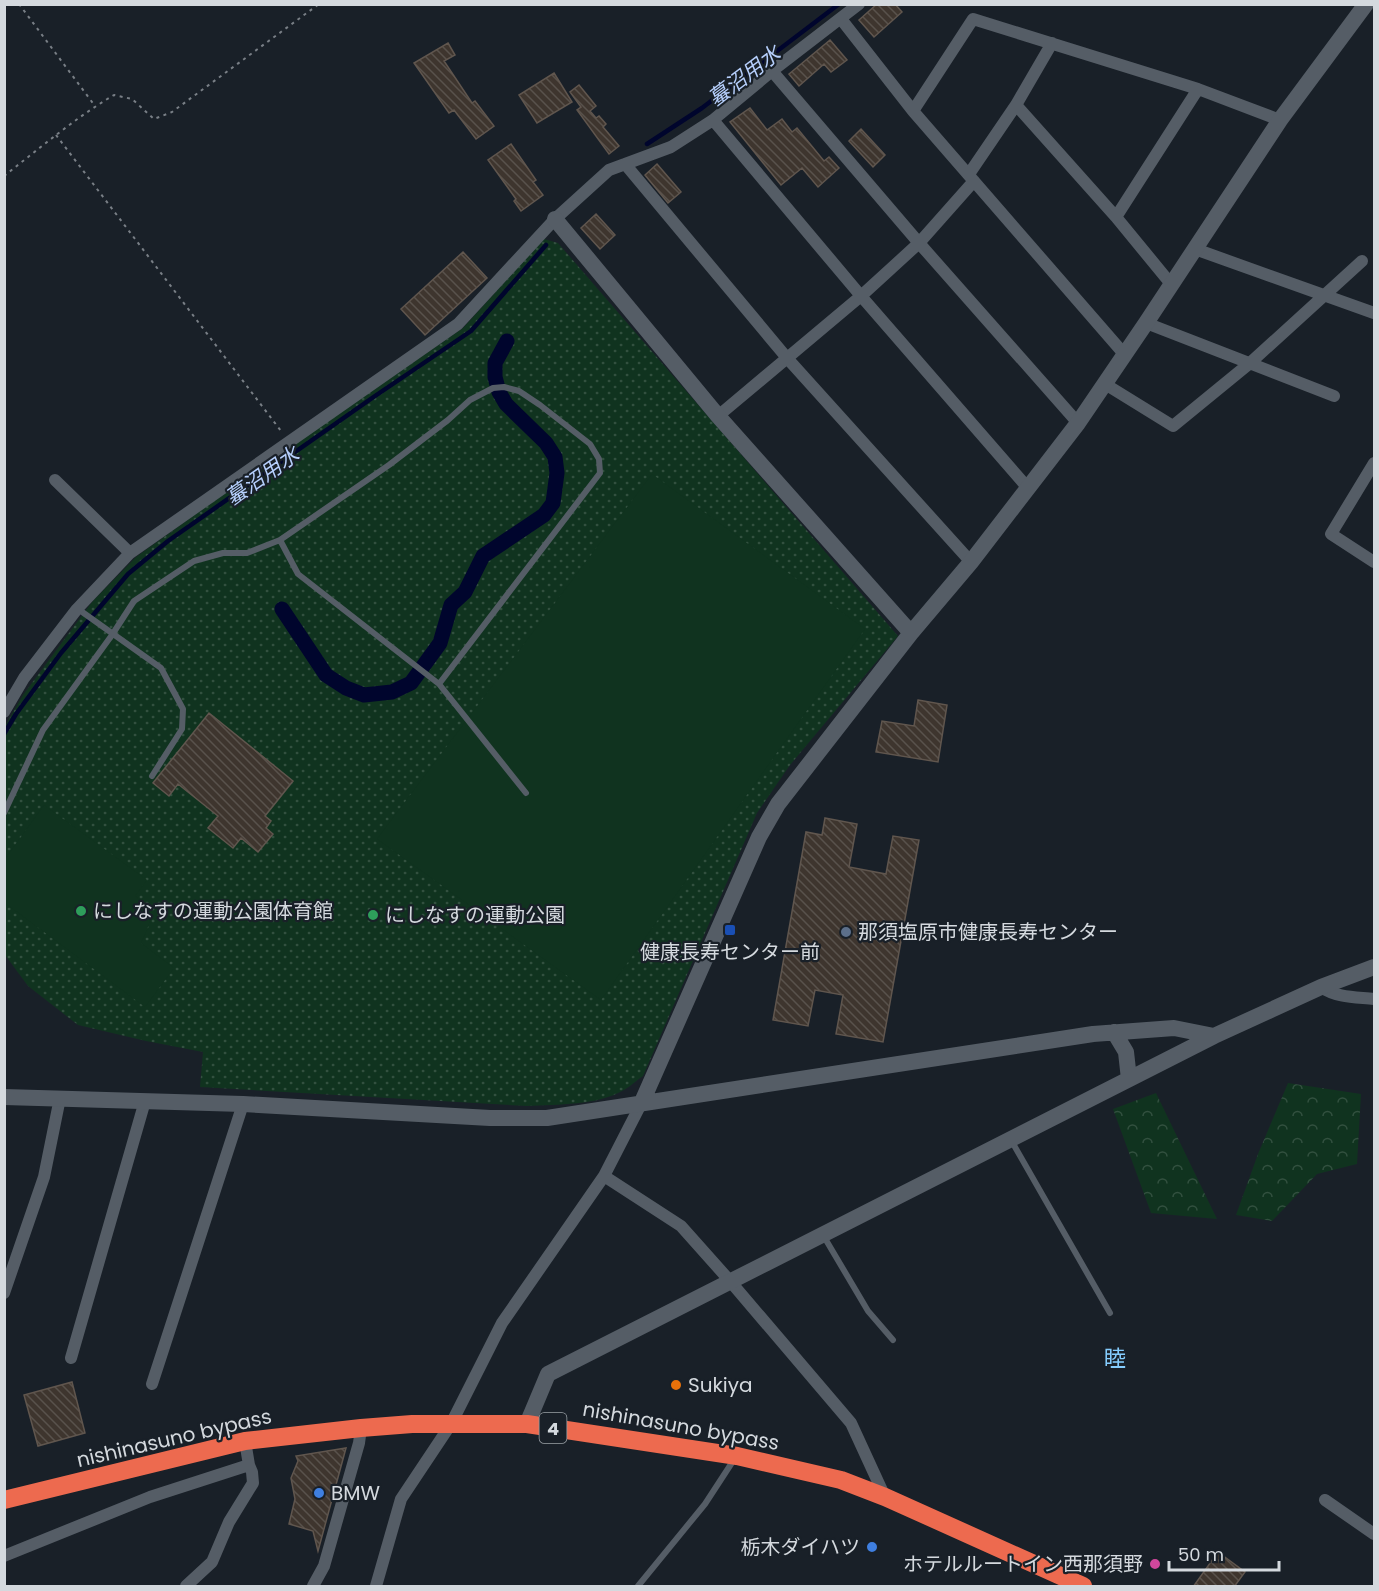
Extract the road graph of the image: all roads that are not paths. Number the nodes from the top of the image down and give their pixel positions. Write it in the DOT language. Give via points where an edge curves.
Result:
graph roads {
  1 [pos="859,4"];
  2 [pos="1366,4"];
  3 [pos="841,19"];
  4 [pos="1052,44"];
  5 [pos="772,71"];
  6 [pos="1198,89"];
  7 [pos="1016,105"];
  8 [pos="913,111"];
  9 [pos="713,120"];
  10 [pos="1280,120"];
  11 [pos="625,164"];
  12 [pos="972,178"];
  13 [pos="1116,217"];
  14 [pos="555,219"];
  15 [pos="919,243"];
  16 [pos="1195,249"];
  17 [pos="1362,261"];
  18 [pos="1171,284"];
  19 [pos="1323,295"];
  20 [pos="861,296"];
  21 [pos="1374,314"];
  22 [pos="1146,323"];
  23 [pos="1125,355"];
  24 [pos="787,357"];
  25 [pos="1250,363"];
  26 [pos="1104,384"];
  27 [pos="1334,396"];
  28 [pos="718,416"];
  29 [pos="1078,423"];
  30 [pos="1374,463"];
  31 [pos="55,480"];
  32 [pos="1027,487"];
  33 [pos="280,540"];
  34 [pos="130,553"];
  35 [pos="971,562"];
  36 [pos="1374,562"];
  37 [pos="77,609"];
  38 [pos="911,633"];
  39 [pos="112,635"];
  40 [pos="439,684"];
  41 [pos="4,712"];
  42 [pos="152,776"];
  43 [pos="526,793"];
  44 [pos="4,813"];
  45 [pos="1374,967"];
  46 [pos="1321,987"];
  47 [pos="1374,999"];
  48 [pos="1114,1032"];
  49 [pos="1214,1036"];
  50 [pos="1129,1079"];
  51 [pos="4,1097"];
  52 [pos="60,1098"];
  53 [pos="145,1101"];
  54 [pos="642,1102"];
  55 [pos="243,1104"];
  56 [pos="1011,1139"];
  57 [pos="604,1176"];
  58 [pos="823,1234"];
  59 [pos="730,1281"];
  60 [pos="4,1293"];
  61 [pos="1110,1313"];
  62 [pos="893,1340"];
  63 [pos="71,1358"];
  64 [pos="152,1384"];
  65 [pos="451,1424"];
  66 [pos="527,1424"];
  67 [pos="361,1428"];
  68 [pos="245,1441"];
  69 [pos="737,1456"];
  70 [pos="249,1465"];
  71 [pos="885,1497"];
  72 [pos="4,1500"];
  73 [pos="1325,1500"];
  74 [pos="1374,1534"];
  75 [pos="4,1556"];
  76 [pos="186,1587"];
  77 [pos="313,1587"];
  78 [pos="376,1587"];
  79 [pos="638,1587"];
  80 [pos="1083,1587"];
  1 -- 3 [label="street"];
  2 -- 10 [label="street"];
  3 -- 5 [label="street"];
  3 -- 8 [label="street"];
  4 -- 6 [label="street"];
  4 -- 7 [label="street"];
  4 -- 8 [label="street" via="973,19"];
  5 -- 9 [label="street"];
  5 -- 15 [label="street"];
  6 -- 10 [label="street"];
  6 -- 13 [label="street"];
  7 -- 12 [label="street"];
  7 -- 13 [label="street"];
  8 -- 12 [label="street"];
  9 -- 11 [label="street" via="671,147"];
  9 -- 20 [label="street"];
  10 -- 16 [label="street"];
  11 -- 14 [label="street" via="609,170"];
  11 -- 24 [label="street"];
  12 -- 15 [label="street"];
  12 -- 23 [label="street"];
  13 -- 18 [label="street"];
  14 -- 28 [label="street"];
  14 -- 34 [label="street" via="458,324"];
  15 -- 20 [label="street"];
  15 -- 29 [label="street"];
  16 -- 18 [label="street"];
  16 -- 19 [label="street"];
  17 -- 19 [label="street"];
  18 -- 22 [label="street"];
  19 -- 21 [label="street"];
  19 -- 25 [label="street"];
  20 -- 24 [label="street"];
  20 -- 32 [label="street"];
  22 -- 23 [label="street"];
  22 -- 25 [label="street"];
  23 -- 26 [label="street"];
  24 -- 28 [label="street"];
  24 -- 35 [label="street"];
  25 -- 26 [label="street" via="1173,426"];
  25 -- 27 [label="street"];
  26 -- 29 [label="street"];
  28 -- 38 [label="street"];
  29 -- 32 [label="street"];
  30 -- 36 [label="street" via="1331,534"];
  31 -- 34 [label="street"];
  32 -- 35 [label="street"];
  33 -- 39 [label="lane" via="247,553 223,553 194,561 134,601"];
  33 -- 40 [label="lane" via="298,574"];
  33 -- 40 [label="lane" via="389,465 470,400 493,388 519,391 590,444 599,459 600,473"];
  34 -- 37 [label="street"];
  35 -- 38 [label="street"];
  37 -- 39 [label="lane"];
  37 -- 41 [label="street" via="24,678"];
  38 -- 54 [label="street" via="778,804 759,837"];
  39 -- 42 [label="lane" via="161,668 183,709 182,729"];
  39 -- 44 [label="lane" via="43,730"];
  40 -- 43 [label="lane"];
  45 -- 46 [label="street"];
  46 -- 47 [label="street" via="1342,996"];
  46 -- 49 [label="street"];
  48 -- 49 [label="street" via="1174,1028"];
  48 -- 50 [label="street" via="1126,1052"];
  48 -- 54 [label="street"];
  49 -- 50 [label="street"];
  50 -- 56 [label="street"];
  51 -- 52 [label="street"];
  52 -- 53 [label="street"];
  52 -- 60 [label="street" via="44,1177"];
  53 -- 55 [label="street"];
  53 -- 63 [label="street"];
  54 -- 55 [label="street" via="523,1119"];
  54 -- 57 [label="street"];
  55 -- 64 [label="street"];
  56 -- 58 [label="street"];
  56 -- 61 [label="lane"];
  57 -- 59 [label="street" via="681,1226"];
  57 -- 65 [label="street" via="502,1323"];
  58 -- 59 [label="street"];
  58 -- 62 [label="lane" via="868,1311"];
  59 -- 66 [label="street" via="548,1374"];
  59 -- 71 [label="street" via="851,1423"];
  65 -- 66 [label="highway, nishinasuno bypass / 4"];
  65 -- 67 [label="highway, nishinasuno bypass / 4"];
  65 -- 78 [label="street" via="401,1499"];
  66 -- 69 [label="highway, nishinasuno bypass / 4"];
  67 -- 68 [label="highway, nishinasuno bypass / 4"];
  67 -- 77 [label="street" via="324,1566"];
  68 -- 70 [label="street"];
  68 -- 72 [label="highway, nishinasuno bypass / 4"];
  69 -- 71 [label="highway, nishinasuno bypass / 4" via="841,1480"];
  69 -- 79 [label="lane" via="705,1504"];
  70 -- 75 [label="street" via="150,1497"];
  70 -- 76 [label="street" via="253,1483 229,1521 212,1562"];
  71 -- 80 [label="highway, nishinasuno bypass / 4"];
  73 -- 74 [label="street"];
}
